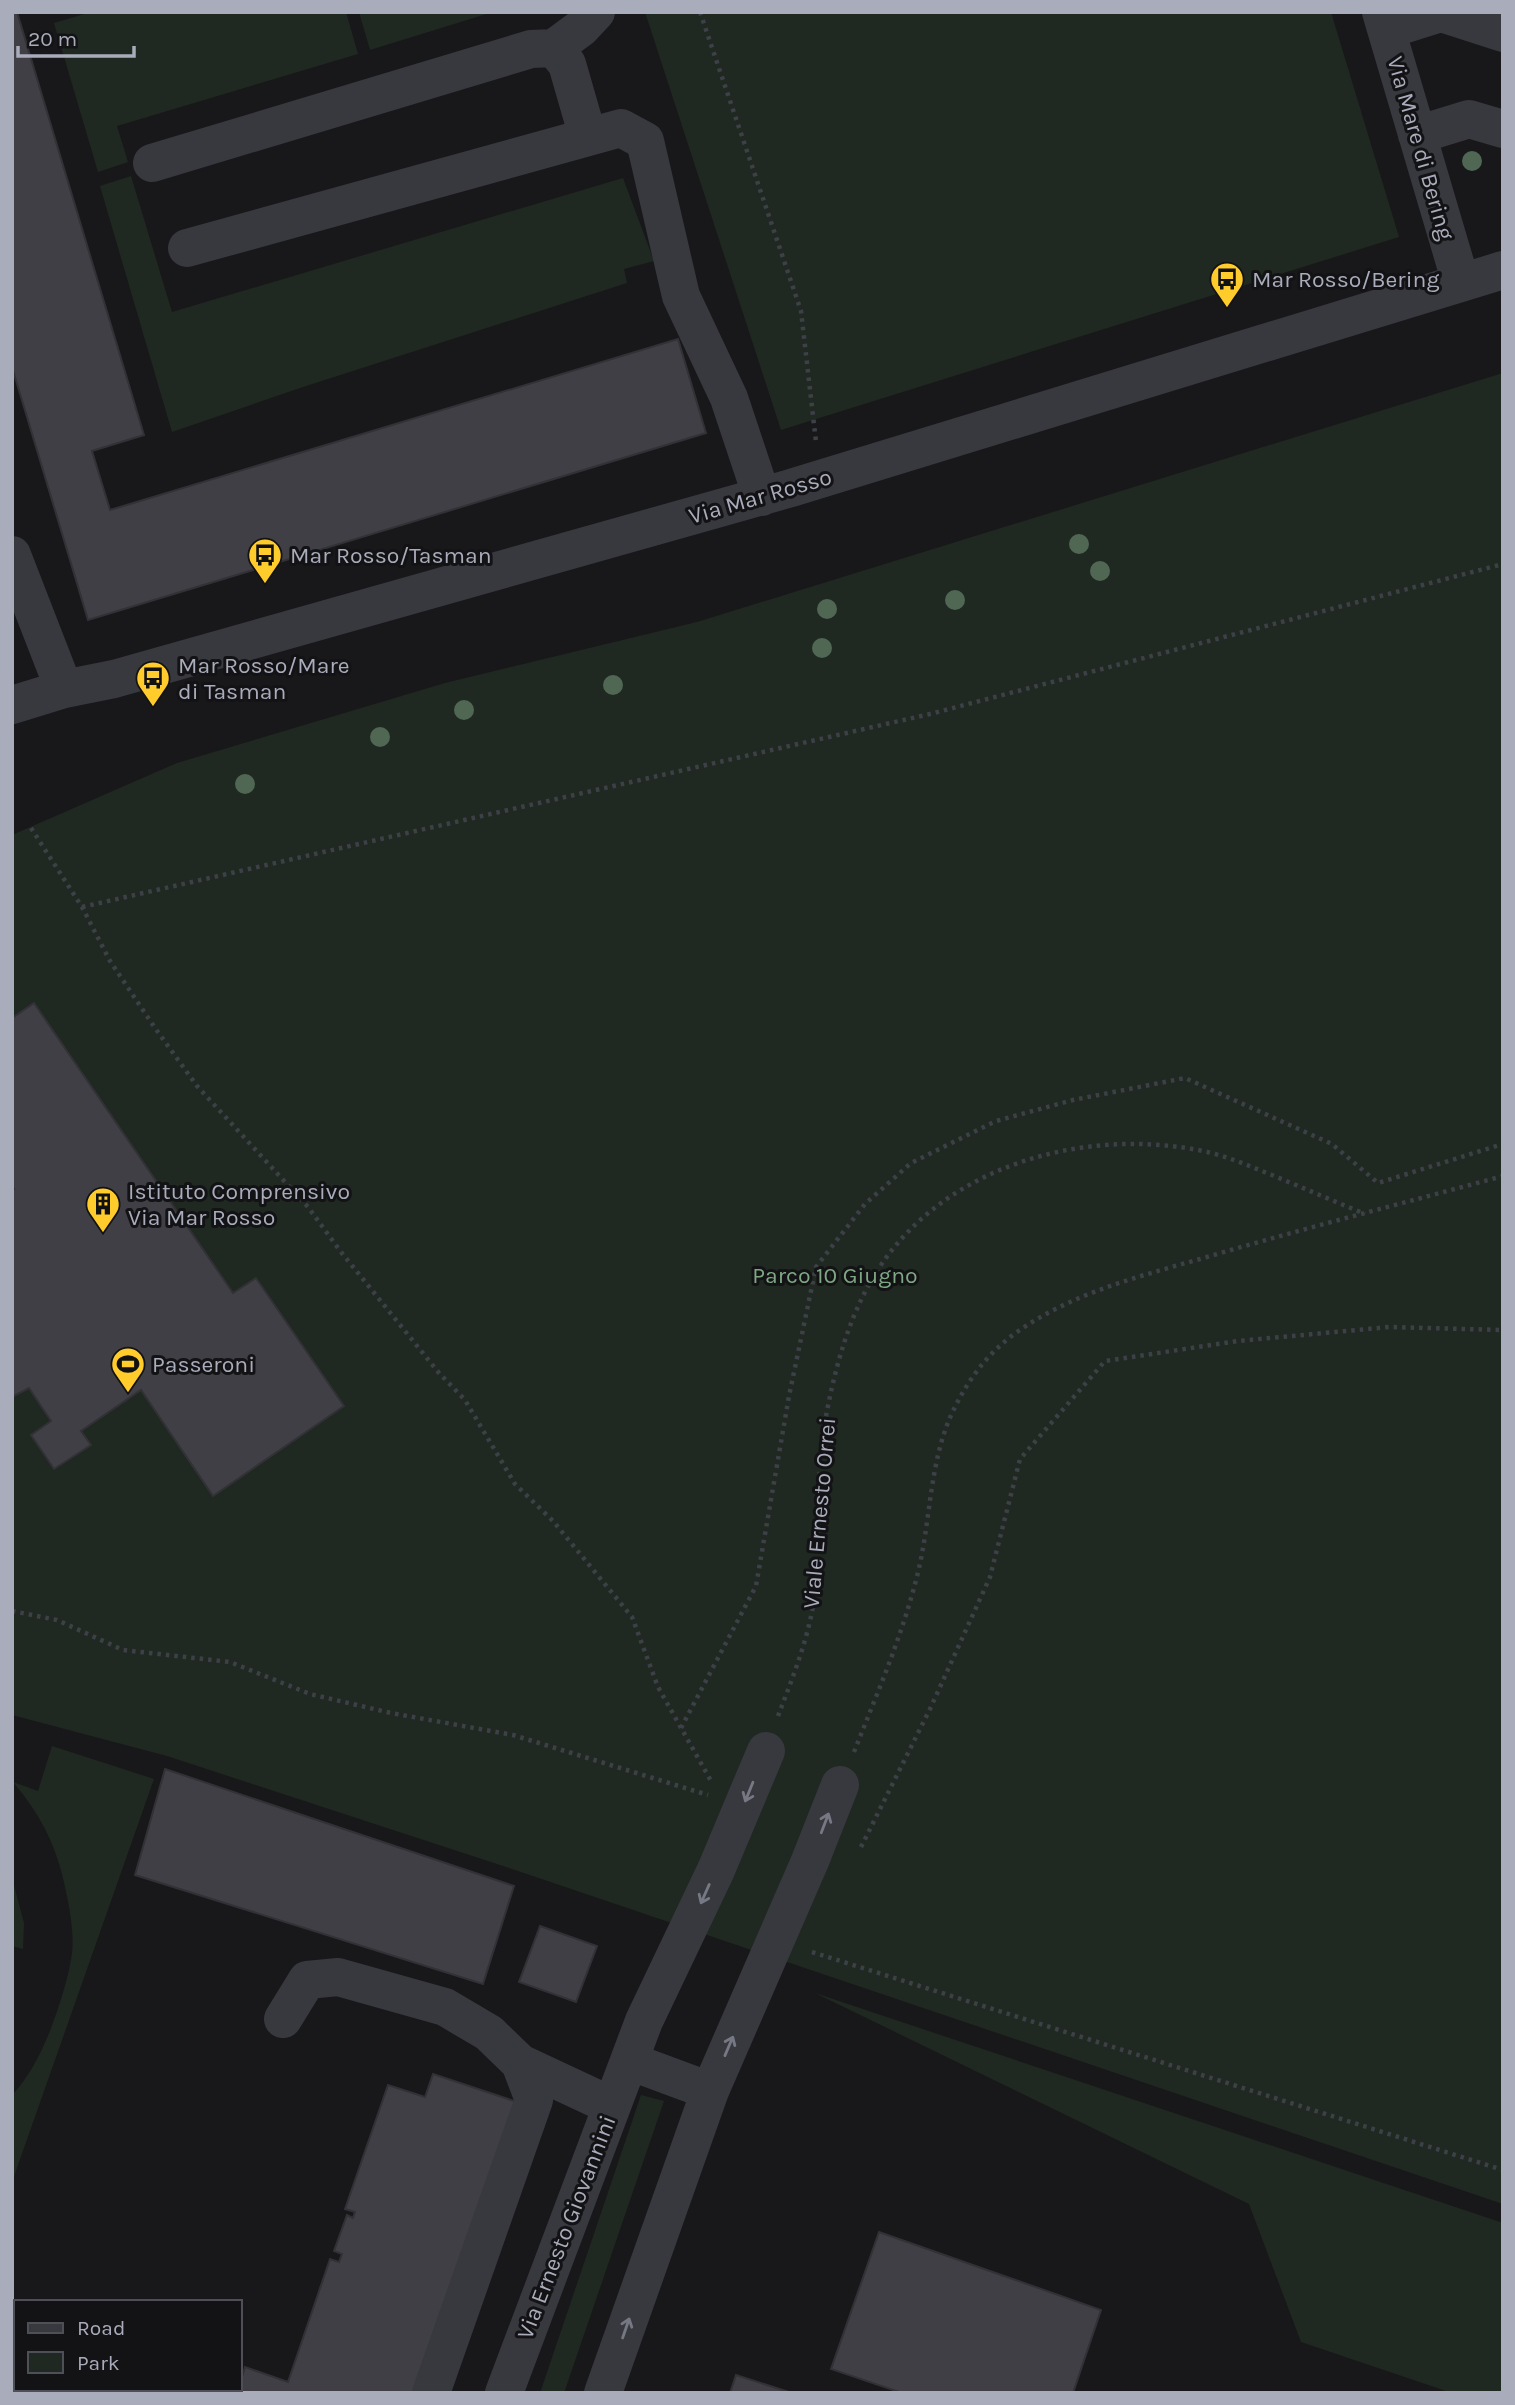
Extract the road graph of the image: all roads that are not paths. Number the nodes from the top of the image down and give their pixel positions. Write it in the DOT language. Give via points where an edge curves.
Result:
graph roads {
  1 [pos="596,12"];
  2 [pos="1384,21"];
  3 [pos="1503,33"];
  4 [pos="554,48"];
  5 [pos="1503,130"];
  6 [pos="1417,135"];
  7 [pos="588,137"];
  8 [pos="152,163"];
  9 [pos="187,248"];
  10 [pos="1503,271"];
  11 [pos="1461,283"];
  12 [pos="762,497"];
  13 [pos="12,555"];
  14 [pos="64,689"];
  15 [pos="12,705"];
  16 [pos="766,1751"];
  17 [pos="840,1785"];
  18 [pos="284,2019"];
  19 [pos="629,2061"];
  20 [pos="520,2063"];
  21 [pos="710,2091"];
  22 [pos="612,2106"];
  23 [pos="431,2393"];
  24 [pos="504,2393"];
  25 [pos="603,2393"];
  1 -- 4 [label="street"];
  2 -- 3 [label="street" via="1441,13"];
  2 -- 6 [label="street, Via Mare di Bering"];
  4 -- 7 [label="street" via="567,64"];
  4 -- 8 [label="street" via="531,49"];
  5 -- 6 [label="street" via="1469,119"];
  6 -- 11 [label="street, Via Mare di Bering"];
  7 -- 9 [label="street"];
  7 -- 12 [label="street" via="621,128 645,141 681,296 729,398"];
  10 -- 11 [label="street, Via Mar Rosso"];
  11 -- 12 [label="street, Via Mar Rosso"];
  12 -- 14 [label="street, Via Mar Rosso" via="114,679"];
  13 -- 14 [label="street"];
  14 -- 15 [label="street, Via Mar Rosso"];
  16 -- 19 [label="street, Via Ernesto Giovannini, one-way" via="728,1816"];
  21 -- 17 [label="street, one-way"];
  18 -- 20 [label="street" via="307,1980 338,1977 445,2007 489,2033"];
  19 -- 21 [label="street"];
  19 -- 22 [label="street, Via Ernesto Giovannini"];
  20 -- 22 [label="street"];
  20 -- 23 [label="street" via="534,2100"];
  25 -- 21 [label="street, one-way"];
  22 -- 24 [label="street, Via Ernesto Giovannini"];
}
